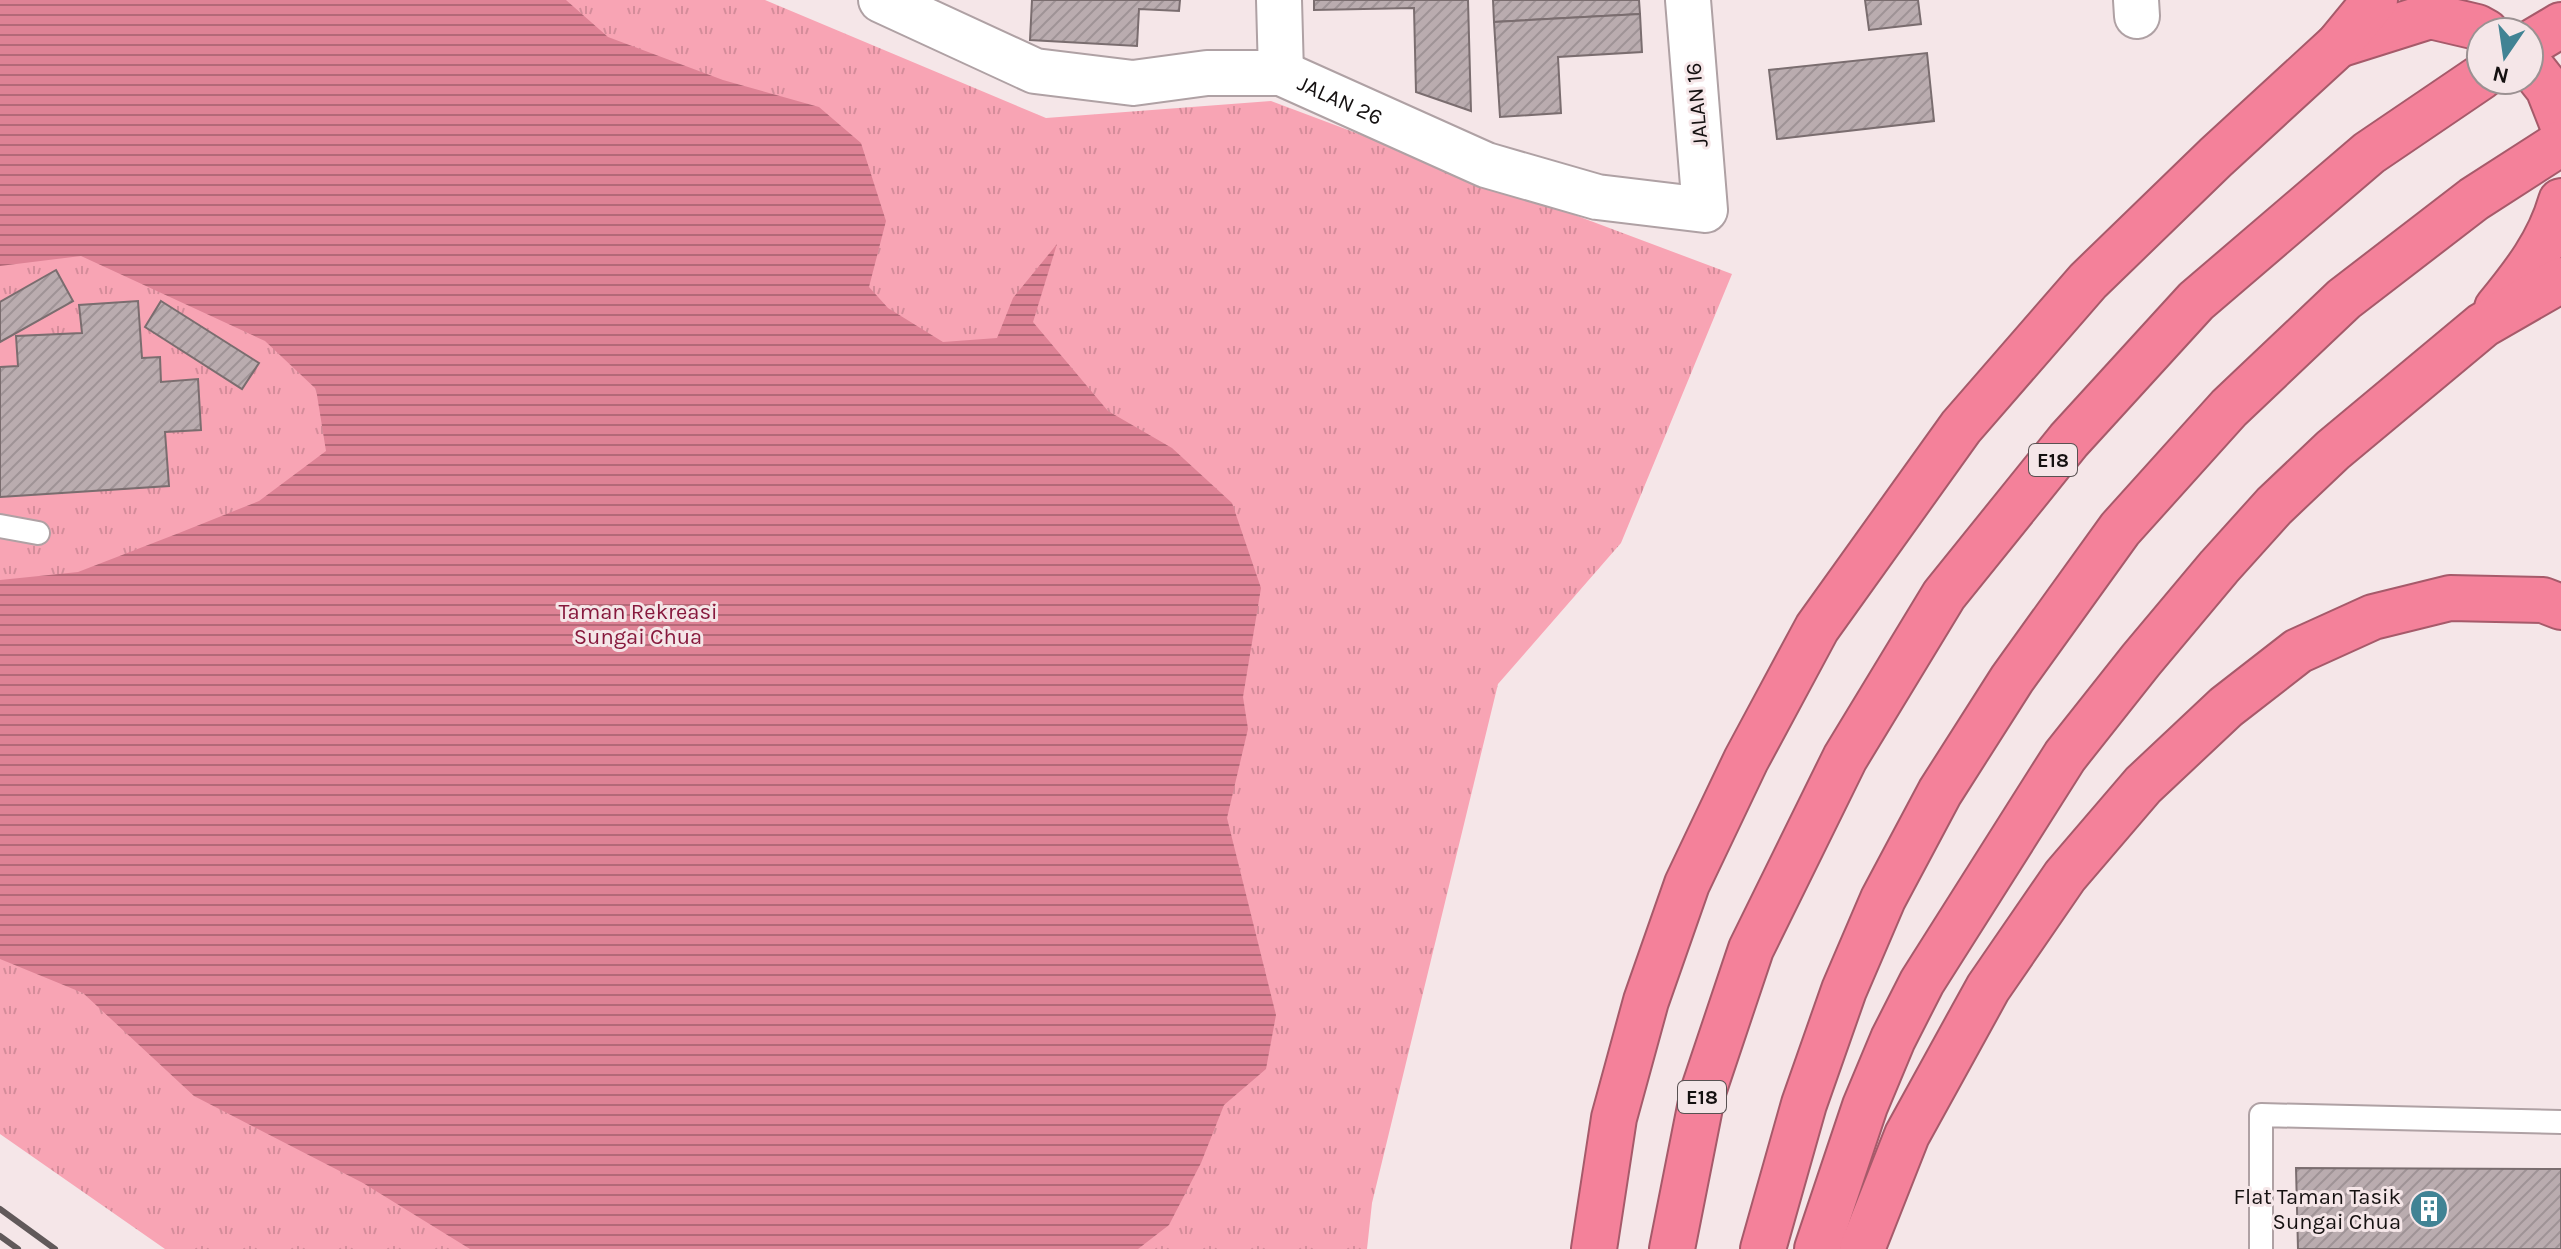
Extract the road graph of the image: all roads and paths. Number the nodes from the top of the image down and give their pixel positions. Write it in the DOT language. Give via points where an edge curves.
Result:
graph roads {
  1 [pos="881,0"];
  2 [pos="1279,0"];
  3 [pos="1688,0"];
  4 [pos="2375,0"];
  5 [pos="2419,0"];
  6 [pos="2465,24"];
  7 [pos="2338,45"];
  8 [pos="1281,73"];
  9 [pos="2545,84"];
  10 [pos="2465,88"];
  11 [pos="2561,121"];
  12 [pos="2561,143"];
  13 [pos="2561,201"];
  14 [pos="1705,210"];
  15 [pos="2561,280"];
  16 [pos="2483,325"];
  17 [pos="0,526"];
  18 [pos="38,533"];
  19 [pos="2561,607"];
  20 [pos="2561,1122"];
  21 [pos="1594,1249"];
  22 [pos="1672,1249"];
  23 [pos="1763,1249"];
  24 [pos="1817,1249"];
  25 [pos="1862,1249"];
  26 [pos="2261,1249"];
  1 -- 8 [label="street, JALAN 26" via="1035,71 1133,83 1207,73"];
  2 -- 8 [label="street"];
  3 -- 14 [label="street, JALAN 16"];
  4 -- 7 [label="highway"];
  5 -- 7 [label="highway"];
  6 -- 7 [label="highway" via="2430,16"];
  7 -- 21 [label="highway" via="2088,281 1961,427 1817,628 1687,884 1646,1001 1614,1118"];
  8 -- 14 [label="street, JALAN 26" via="1486,165 1597,197"];
  9 -- 11 [label="highway"];
  10 -- 22 [label="highway, E18" via="2369,153 2196,301 2069,440 1944,595 1845,758 1751,949 1703,1092"];
  12 -- 23 [label="highway" via="2474,199 2344,299 2229,408 2120,529 2012,679 1940,792 1883,899 1804,1104"];
  13 -- 16 [label="highway" via="2554,226 2526,273"];
  15 -- 16 [label="highway"];
  16 -- 24 [label="highway" via="2274,506 2065,756 1922,982 1893,1039"];
  17 -- 18 [label="lane"];
  19 -- 25 [label="highway" via="2543,600 2450,598 2373,617 2298,651 2226,707 2143,785 2065,876 1988,988 1907,1135"];
  20 -- 26 [label="lane" via="2261,1115"];
}
